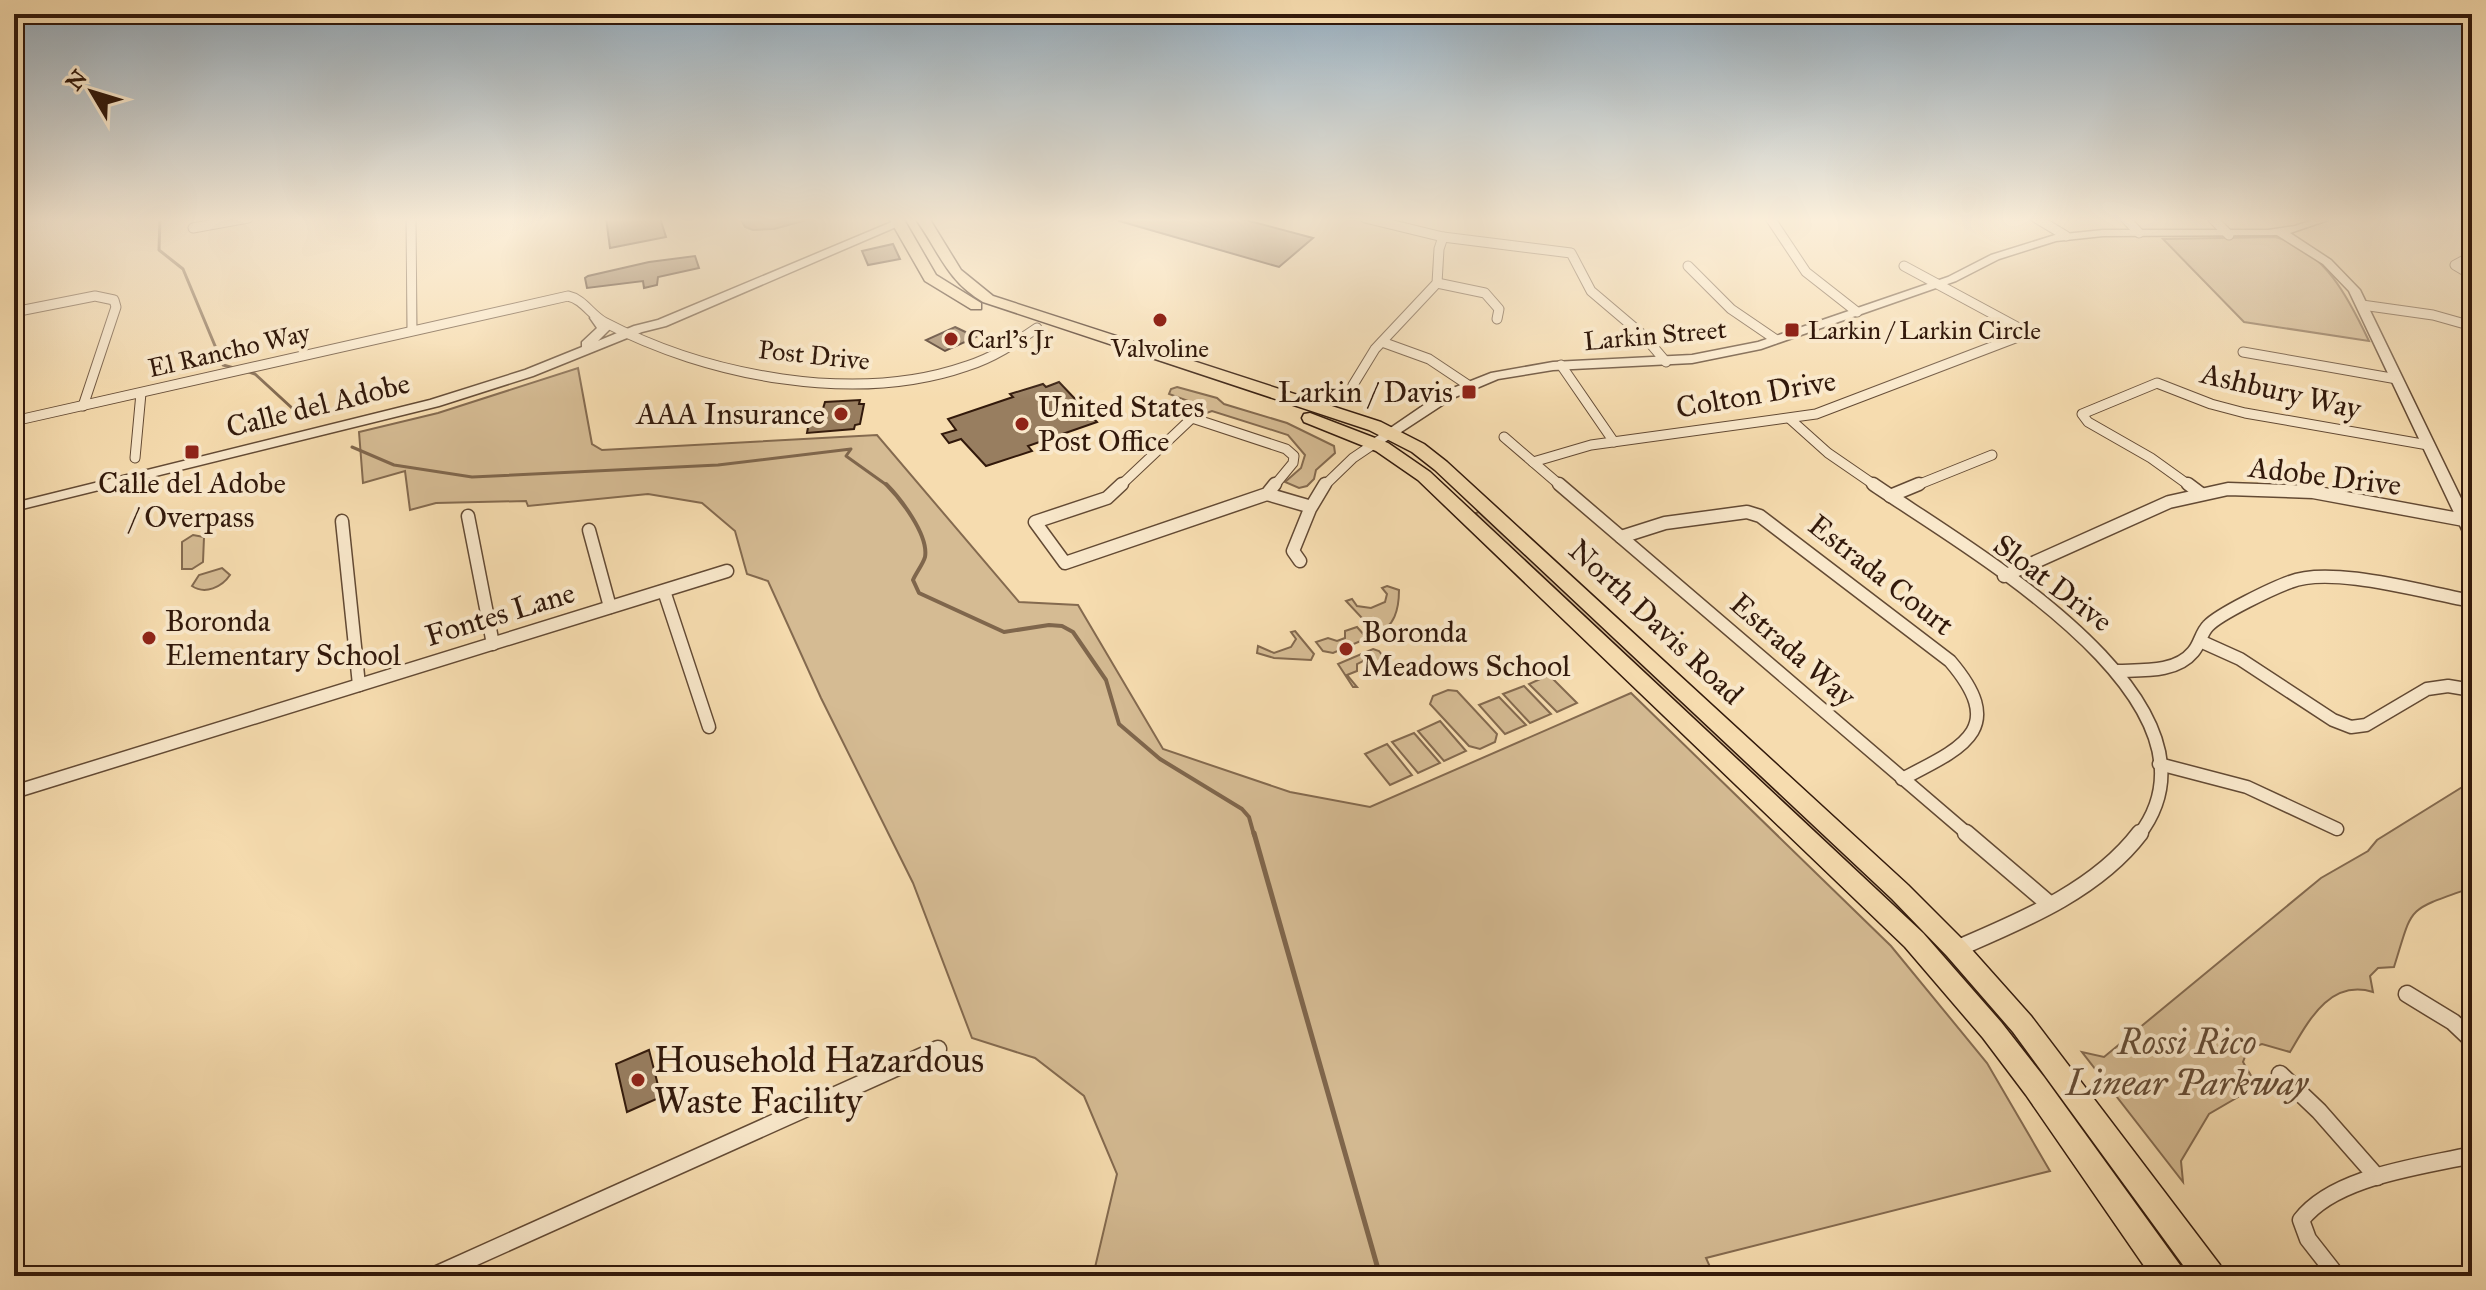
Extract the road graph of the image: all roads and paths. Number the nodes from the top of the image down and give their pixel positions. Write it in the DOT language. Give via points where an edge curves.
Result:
graph roads {
  1 [pos="412,278"];
  2 [pos="742,278"];
  3 [pos="764,278"];
  4 [pos="930,278"];
  5 [pos="957,278"];
  6 [pos="1438,278"];
  7 [pos="1584,278"];
  8 [pos="1700,278"];
  9 [pos="1810,278"];
  10 [pos="1926,278"];
  11 [pos="1950,278"];
  12 [pos="2344,278"];
  13 [pos="1437,283"];
  14 [pos="1937,284"];
  15 [pos="2362,305"];
  16 [pos="14,312"];
  17 [pos="1857,312"];
  18 [pos="596,318"];
  19 [pos="1497,319"];
  20 [pos="2472,326"];
  21 [pos="1037,328"];
  22 [pos="412,330"];
  23 [pos="633,331"];
  24 [pos="1775,339"];
  25 [pos="1382,342"];
  26 [pos="2243,352"];
  27 [pos="1666,362"];
  28 [pos="1561,365"];
  29 [pos="529,373"];
  30 [pos="2397,379"];
  31 [pos="1353,385"];
  32 [pos="1468,385"];
  33 [pos="141,393"];
  34 [pos="83,406"];
  35 [pos="1790,419"];
  36 [pos="14,421"];
  37 [pos="1504,437"];
  38 [pos="1382,438"];
  39 [pos="1614,442"];
  40 [pos="2428,445"];
  41 [pos="1992,455"];
  42 [pos="135,458"];
  43 [pos="1533,462"];
  44 [pos="1270,491"];
  45 [pos="2200,493"];
  46 [pos="1890,496"];
  47 [pos="1310,502"];
  48 [pos="14,507"];
  49 [pos="468,516"];
  50 [pos="2464,520"];
  51 [pos="342,521"];
  52 [pos="589,530"];
  53 [pos="2472,536"];
  54 [pos="1621,537"];
  55 [pos="1300,561"];
  56 [pos="727,571"];
  57 [pos="2004,576"];
  58 [pos="664,591"];
  59 [pos="2472,601"];
  60 [pos="610,607"];
  61 [pos="2200,641"];
  62 [pos="493,644"];
  63 [pos="2118,671"];
  64 [pos="359,685"];
  65 [pos="2472,690"];
  66 [pos="709,727"];
  67 [pos="2159,764"];
  68 [pos="1902,779"];
  69 [pos="14,792"];
  70 [pos="2337,829"];
  71 [pos="2048,903"];
  72 [pos="1956,949"];
  73 [pos="2407,994"];
  74 [pos="2472,1040"];
  75 [pos="938,1049"];
  76 [pos="2280,1074"];
  77 [pos="2472,1155"];
  78 [pos="2377,1177"];
  79 [pos="433,1276"];
  80 [pos="2169,1276"];
  81 [pos="2209,1276"];
  82 [pos="2337,1276"];
  1 -- 22 [label="street"];
  2 -- 23 [label="street" via="652,317"];
  3 -- 23 [label="street"];
  4 -- 21 [label="highway, North Davis Road" via="965,301"];
  5 -- 38 [label="highway, North Davis Road" via="988,299 1322,408"];
  6 -- 13 [label="street"];
  7 -- 27 [label="street" via="1591,291"];
  8 -- 24 [label="street" via="1731,309"];
  9 -- 17 [label="street"];
  10 -- 14 [label="street"];
  11 -- 14 [label="street, Larkin Street"];
  12 -- 15 [label="street"];
  13 -- 19 [label="street" via="1485,293 1499,309"];
  13 -- 25 [label="street"];
  14 -- 17 [label="street, Larkin Street"];
  14 -- 35 [label="street, Colton Drive" via="2023,332 2020,338 1848,404"];
  15 -- 20 [label="street"];
  15 -- 30 [label="street"];
  16 -- 34 [label="street" via="95,296 114,300"];
  17 -- 24 [label="street, Larkin Street"];
  18 -- 22 [label="street, El Rancho Way" via="579,298 568,296"];
  18 -- 23 [label="street, El Rancho Way"];
  18 -- 29 [label="street" via="604,326 596,338"];
  21 -- 23 [label="street, Post Drive" via="961,368 902,382 855,385 801,381 686,359"];
  21 -- 38 [label="highway, North Davis Road"];
  22 -- 33 [label="street, El Rancho Way"];
  23 -- 29 [label="street, Calle del Adobe"];
  24 -- 27 [label="street, Larkin Street"];
  25 -- 31 [label="street"];
  25 -- 32 [label="street" via="1429,359"];
  26 -- 30 [label="street"];
  27 -- 28 [label="street, Larkin Street"];
  28 -- 32 [label="street, Larkin Street"];
  28 -- 39 [label="street"];
  29 -- 48 [label="street, Calle del Adobe" via="397,413"];
  30 -- 40 [label="street"];
  32 -- 38 [label="street, Larkin Street"];
  33 -- 34 [label="street, El Rancho Way"];
  33 -- 42 [label="street"];
  34 -- 36 [label="street, El Rancho Way"];
  35 -- 39 [label="street, Colton Drive"];
  35 -- 46 [label="street, Sloat Drive"];
  37 -- 43 [label="street, Estrada Way"];
  38 -- 47 [label="street, Larkin Street" via="1337,471"];
  38 -- 72 [label="highway, North Davis Road" via="1441,466"];
  38 -- 80 [label="highway, North Davis Road" via="1914,940 2027,1074"];
  39 -- 43 [label="street, Colton Drive"];
  40 -- 45 [label="street, Ashbury Way" via="2245,413 2157,383 2082,414"];
  40 -- 50 [label="street"];
  41 -- 46 [label="street"];
  43 -- 54 [label="street, Estrada Way"];
  44 -- 44 [label="street" via="1065,563 1035,522 1107,498 1192,418 1291,452 1293,463"];
  44 -- 47 [label="street"];
  45 -- 50 [label="street, Adobe Drive" via="2288,490"];
  45 -- 57 [label="street, Adobe Drive"];
  46 -- 57 [label="street, Sloat Drive"];
  47 -- 55 [label="street, Larkin Street" via="1293,551"];
  49 -- 62 [label="street"];
  50 -- 53 [label="street"];
  51 -- 64 [label="street"];
  52 -- 60 [label="street"];
  54 -- 68 [label="street, Estrada Way"];
  54 -- 68 [label="street, Estrada Court" via="1679,521 1753,514 1950,661 1976,702 1973,733 1953,752"];
  56 -- 58 [label="street, Fontes Lane"];
  57 -- 63 [label="street, Sloat Drive" via="2076,627"];
  58 -- 60 [label="street, Fontes Lane"];
  58 -- 66 [label="street"];
  59 -- 61 [label="street" via="2346,578 2306,578 2211,623"];
  60 -- 62 [label="street, Fontes Lane"];
  61 -- 63 [label="street" via="2191,657 2180,663"];
  61 -- 65 [label="street" via="2240,659 2351,727 2366,725 2427,689"];
  62 -- 64 [label="street, Fontes Lane"];
  63 -- 67 [label="street, Sloat Drive" via="2142,707"];
  64 -- 69 [label="street, Fontes Lane"];
  67 -- 70 [label="street" via="2247,787"];
  67 -- 71 [label="street, Sloat Drive" via="2154,808 2133,845"];
  68 -- 71 [label="street, Estrada Way"];
  71 -- 72 [label="street, Sloat Drive"];
  72 -- 81 [label="highway, North Davis Road" via="2051,1061"];
  73 -- 74 [label="street"];
  75 -- 79 [label="street"];
  76 -- 78 [label="street"];
  77 -- 78 [label="street"];
  78 -- 82 [label="street" via="2337,1192 2302,1216 2304,1233"];
}
